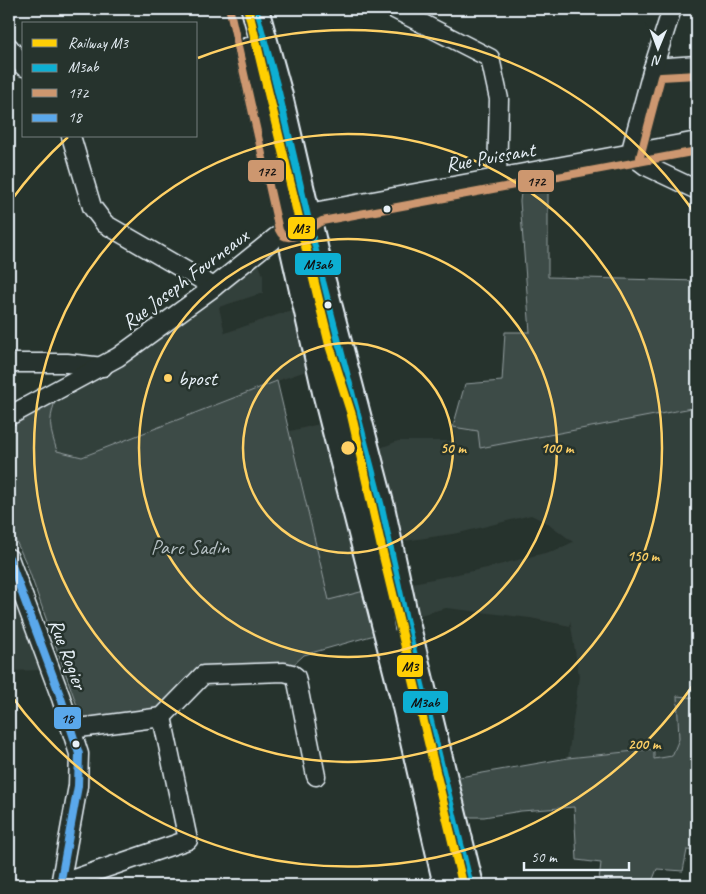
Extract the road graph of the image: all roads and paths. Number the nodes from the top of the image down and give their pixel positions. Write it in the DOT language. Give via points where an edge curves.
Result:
graph roads {
  1 [pos="240,9"];
  2 [pos="255,9"];
  3 [pos="394,9"];
  4 [pos="672,9"];
  5 [pos="9,47"];
  6 [pos="22,63"];
  7 [pos="697,65"];
  8 [pos="653,68"];
  9 [pos="71,138"];
  10 [pos="697,141"];
  11 [pos="630,154"];
  12 [pos="497,178"];
  13 [pos="697,190"];
  14 [pos="296,224"];
  15 [pos="214,287"];
  16 [pos="9,364"];
  17 [pos="103,366"];
  18 [pos="9,416"];
  19 [pos="9,558"];
  20 [pos="162,717"];
  21 [pos="72,729"];
  22 [pos="316,776"];
  23 [pos="445,825"];
  24 [pos="61,884"];
  25 [pos="447,885"];
  26 [pos="470,885"];
  1 -- 14 [label="main road"];
  2 -- 14 [label="main road" via="278,92"];
  3 -- 12 [label="street" via="490,58 499,99"];
  4 -- 8 [label="street"];
  5 -- 6 [label="street"];
  7 -- 8 [label="street"];
  8 -- 11 [label="street"];
  9 -- 15 [label="street" via="92,207 105,224"];
  10 -- 11 [label="street, Rue Puissant"];
  11 -- 12 [label="street, Rue Puissant"];
  11 -- 13 [label="street" via="646,166"];
  12 -- 14 [label="street, Rue Puissant" via="319,211"];
  14 -- 15 [label="street, Rue Joseph Fourneaux"];
  14 -- 23 [label="main road" via="326,392 367,551"];
  15 -- 17 [label="street, Rue Joseph Fourneaux"];
  16 -- 17 [label="street"];
  17 -- 18 [label="street, Rue Joseph Fourneaux"];
  19 -- 21 [label="street, Rue Rogier"];
  20 -- 21 [label="street"];
  20 -- 22 [label="street" via="203,675 292,674 296,677"];
  20 -- 24 [label="street" via="188,840"];
  21 -- 24 [label="street, Rue Rogier" via="80,754 78,786"];
  23 -- 25 [label="main road"];
  23 -- 26 [label="main road"];
}
